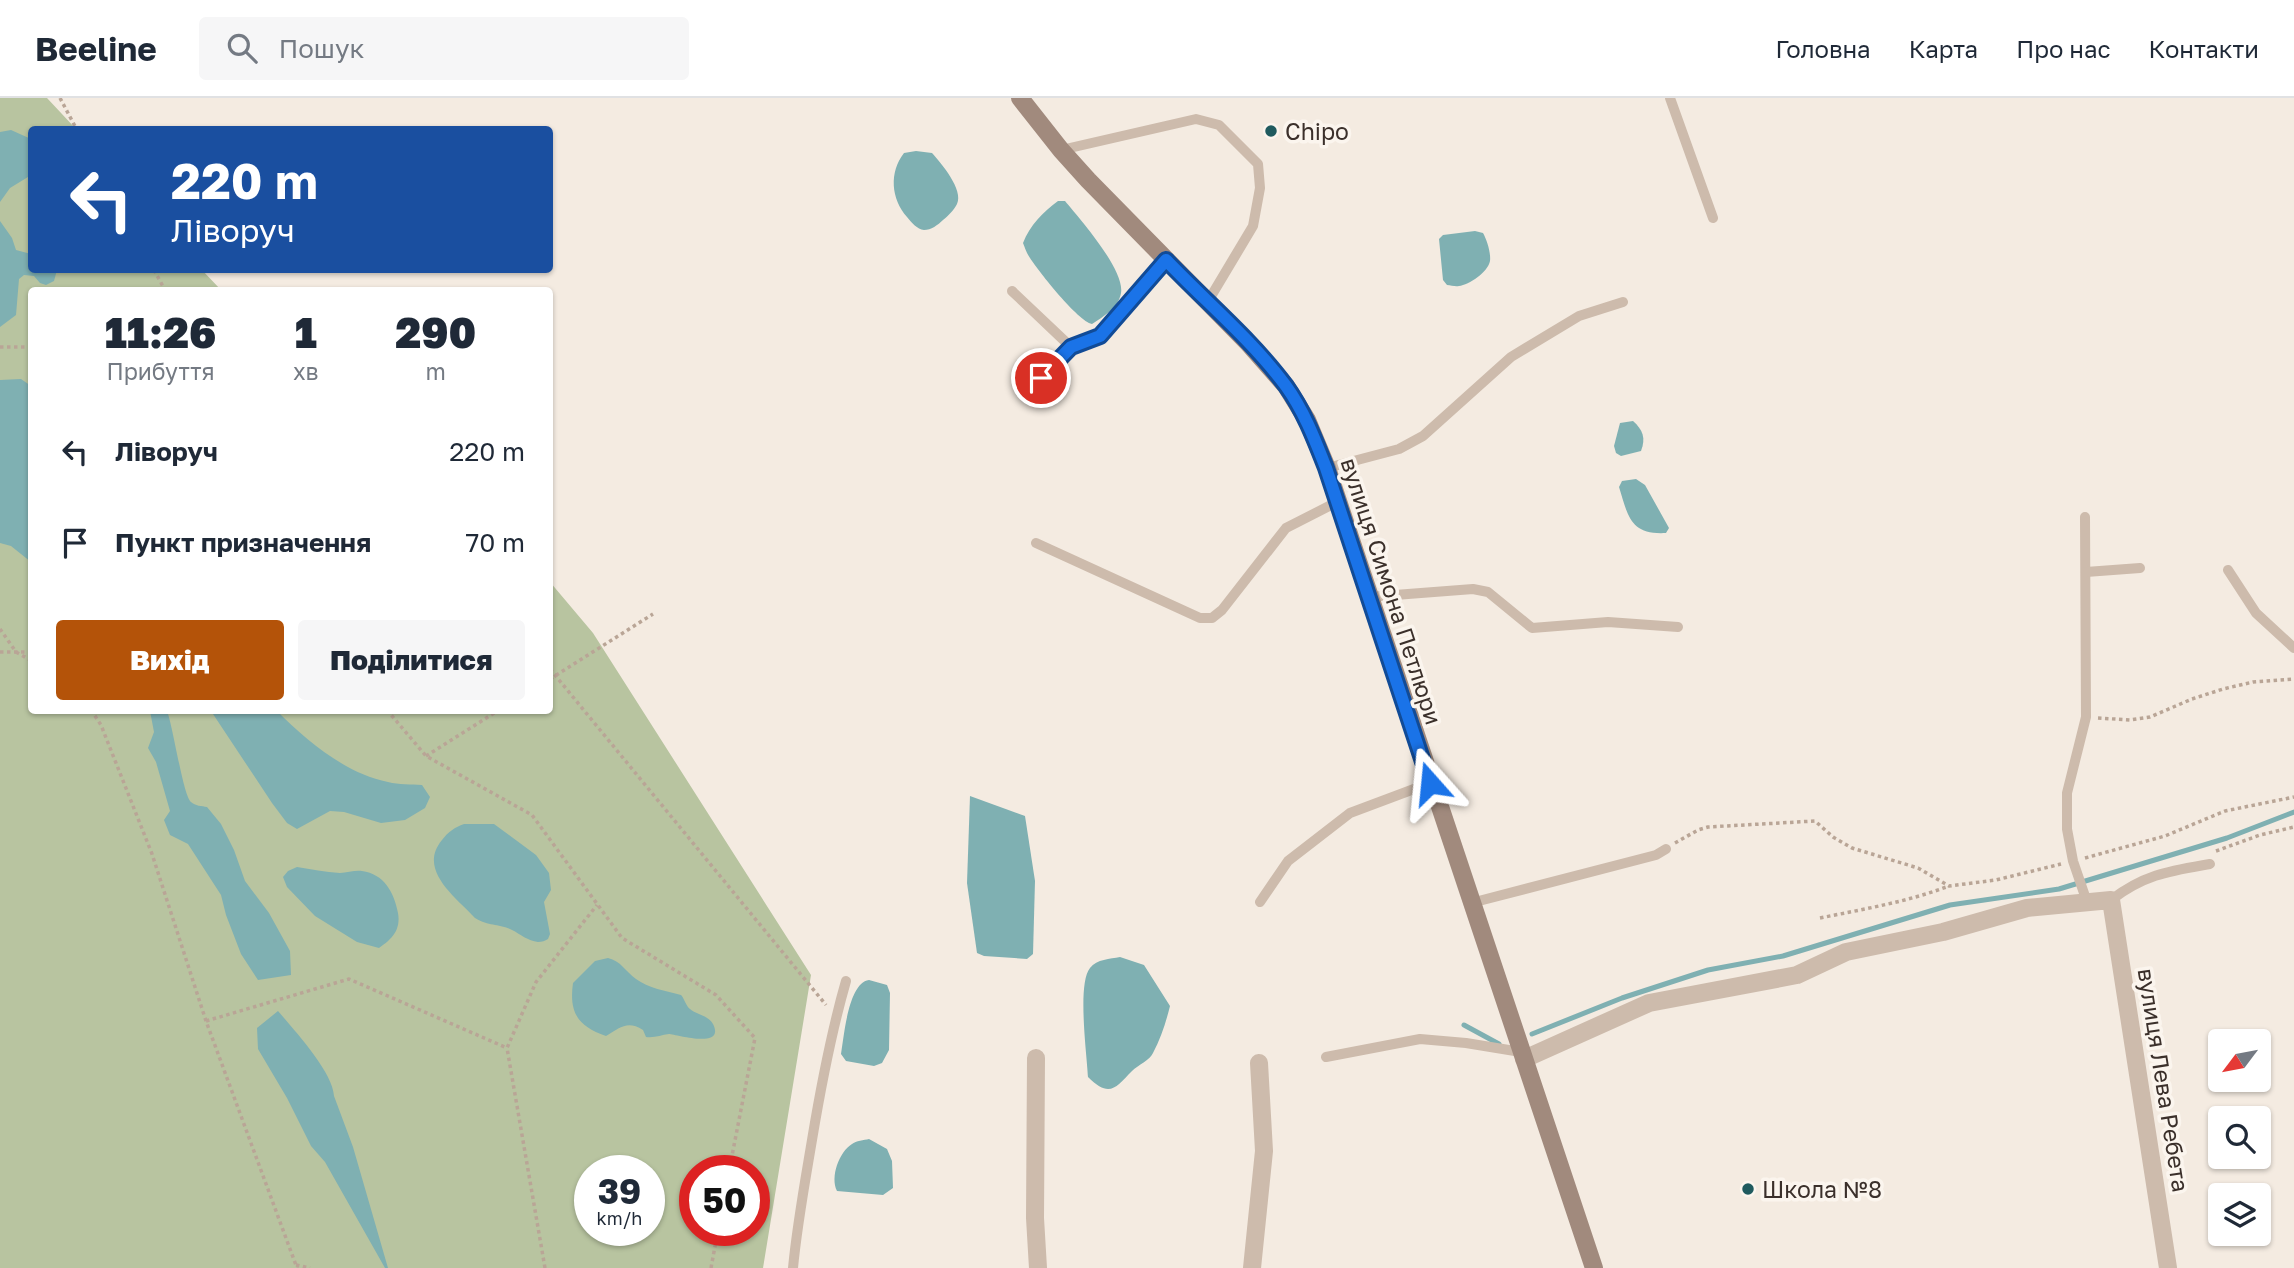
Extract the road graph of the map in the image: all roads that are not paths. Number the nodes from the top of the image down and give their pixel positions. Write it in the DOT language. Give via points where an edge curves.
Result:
graph roads {
  1 [pos="1020,98"];
  2 [pos="1670,98"];
  3 [pos="1061,150"];
  4 [pos="1713,218"];
  5 [pos="1166,260"];
  6 [pos="1012,291"];
  7 [pos="1622,302"];
  8 [pos="1207,303"];
  9 [pos="1071,347"];
  10 [pos="1027,394"];
  11 [pos="1326,468"];
  12 [pos="1337,502"];
  13 [pos="2085,517"];
  14 [pos="1036,543"];
  15 [pos="2140,568"];
  16 [pos="2228,570"];
  17 [pos="2086,572"];
  18 [pos="1369,597"];
  19 [pos="1678,627"];
  20 [pos="2294,648"];
  21 [pos="1430,783"];
  22 [pos="1666,849"];
  23 [pos="2210,864"];
  24 [pos="2085,897"];
  25 [pos="2111,900"];
  26 [pos="1260,901"];
  27 [pos="1471,903"];
  28 [pos="846,981"];
  29 [pos="1522,1056"];
  30 [pos="1326,1057"];
  31 [pos="1036,1058"];
  32 [pos="1259,1063"];
  33 [pos="793,1268"];
  34 [pos="1038,1268"];
  35 [pos="1252,1268"];
  36 [pos="1594,1268"];
  37 [pos="2168,1268"];
  1 -- 3 [label="main road, вулиця Симона Петлюри"];
  2 -- 4 [label="lane"];
  3 -- 5 [label="main road, вулиця Симона Петлюри"];
  3 -- 8 [label="lane" via="1196,119 1219,125 1258,164 1260,188 1253,226"];
  5 -- 8 [label="main road, вулиця Симона Петлюри"];
  5 -- 9 [label="lane" via="1100,336"];
  6 -- 9 [label="lane"];
  7 -- 11 [label="lane" via="1579,316 1511,357 1423,436 1399,449"];
  8 -- 11 [label="main road, вулиця Симона Петлюри" via="1286,386 1307,420"];
  9 -- 10 [label="lane"];
  11 -- 12 [label="main road, вулиця Симона Петлюри"];
  12 -- 14 [label="lane" via="1286,528 1212,618 1200,618"];
  12 -- 18 [label="main road, вулиця Симона Петлюри"];
  13 -- 17 [label="lane"];
  15 -- 17 [label="lane"];
  16 -- 20 [label="lane" via="2256,613"];
  17 -- 24 [label="lane" via="2086,717 2067,793 2067,829"];
  18 -- 19 [label="lane" via="1473,589 1488,592 1532,628 1608,622"];
  18 -- 21 [label="main road, вулиця Симона Петлюри"];
  21 -- 26 [label="lane" via="1350,813 1288,861"];
  21 -- 27 [label="main road, вулиця Симона Петлюри"];
  22 -- 27 [label="lane"];
  23 -- 25 [label="lane" via="2151,876"];
  24 -- 25 [label="street"];
  24 -- 29 [label="street" via="1846,952 1797,975 1649,1003"];
  25 -- 37 [label="street, вулиця Лева Ребета"];
  27 -- 29 [label="main road, вулиця Симона Петлюри"];
  28 -- 33 [label="lane" via="796,1230"];
  29 -- 30 [label="lane" via="1466,1043 1420,1039"];
  29 -- 36 [label="main road, вулиця Симона Петлюри"];
  31 -- 34 [label="street"];
  32 -- 35 [label="street" via="1264,1151"];
}
